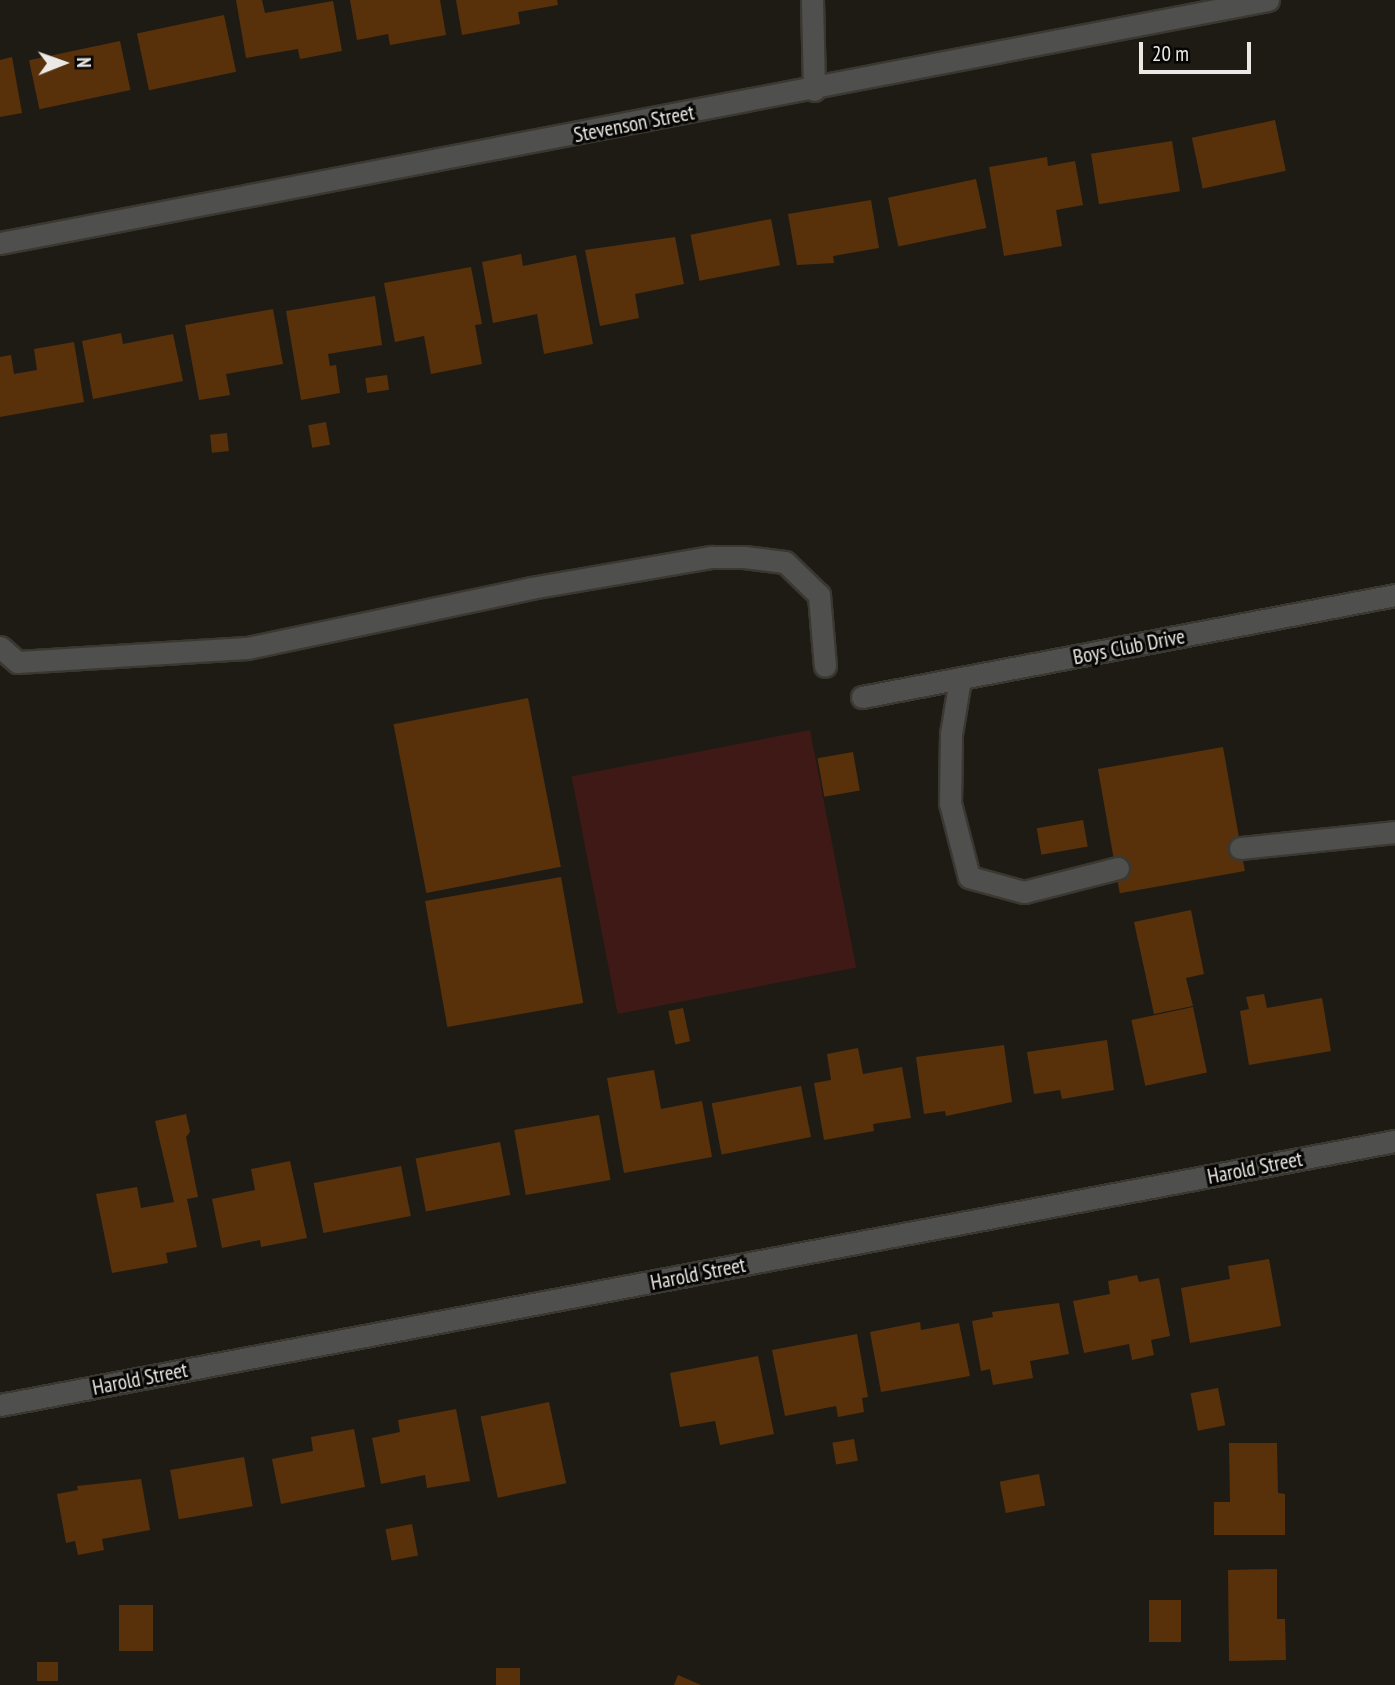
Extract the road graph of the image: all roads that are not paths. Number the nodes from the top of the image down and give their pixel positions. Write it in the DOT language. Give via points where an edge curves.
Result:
graph roads {
  1 [pos="812,0"];
  2 [pos="1268,0"];
  3 [pos="814,90"];
  4 [pos="0,243"];
  5 [pos="1395,595"];
  6 [pos="0,647"];
  7 [pos="825,666"];
  8 [pos="960,679"];
  9 [pos="862,697"];
  10 [pos="1395,832"];
  11 [pos="1240,848"];
  12 [pos="1118,868"];
  13 [pos="1395,1141"];
  14 [pos="0,1405"];
  1 -- 3 [label="street"];
  2 -- 3 [label="street, Stevenson Street"];
  3 -- 4 [label="street, Stevenson Street"];
  5 -- 8 [label="street, Boys Club Drive"];
  6 -- 7 [label="street" via="18,662 247,648 531,588 711,557 744,556 785,562 819,594"];
  8 -- 9 [label="street, Boys Club Drive"];
  8 -- 12 [label="street" via="951,734 950,803 970,877 1024,892"];
  10 -- 11 [label="street"];
  13 -- 14 [label="street, Harold Street"];
}
